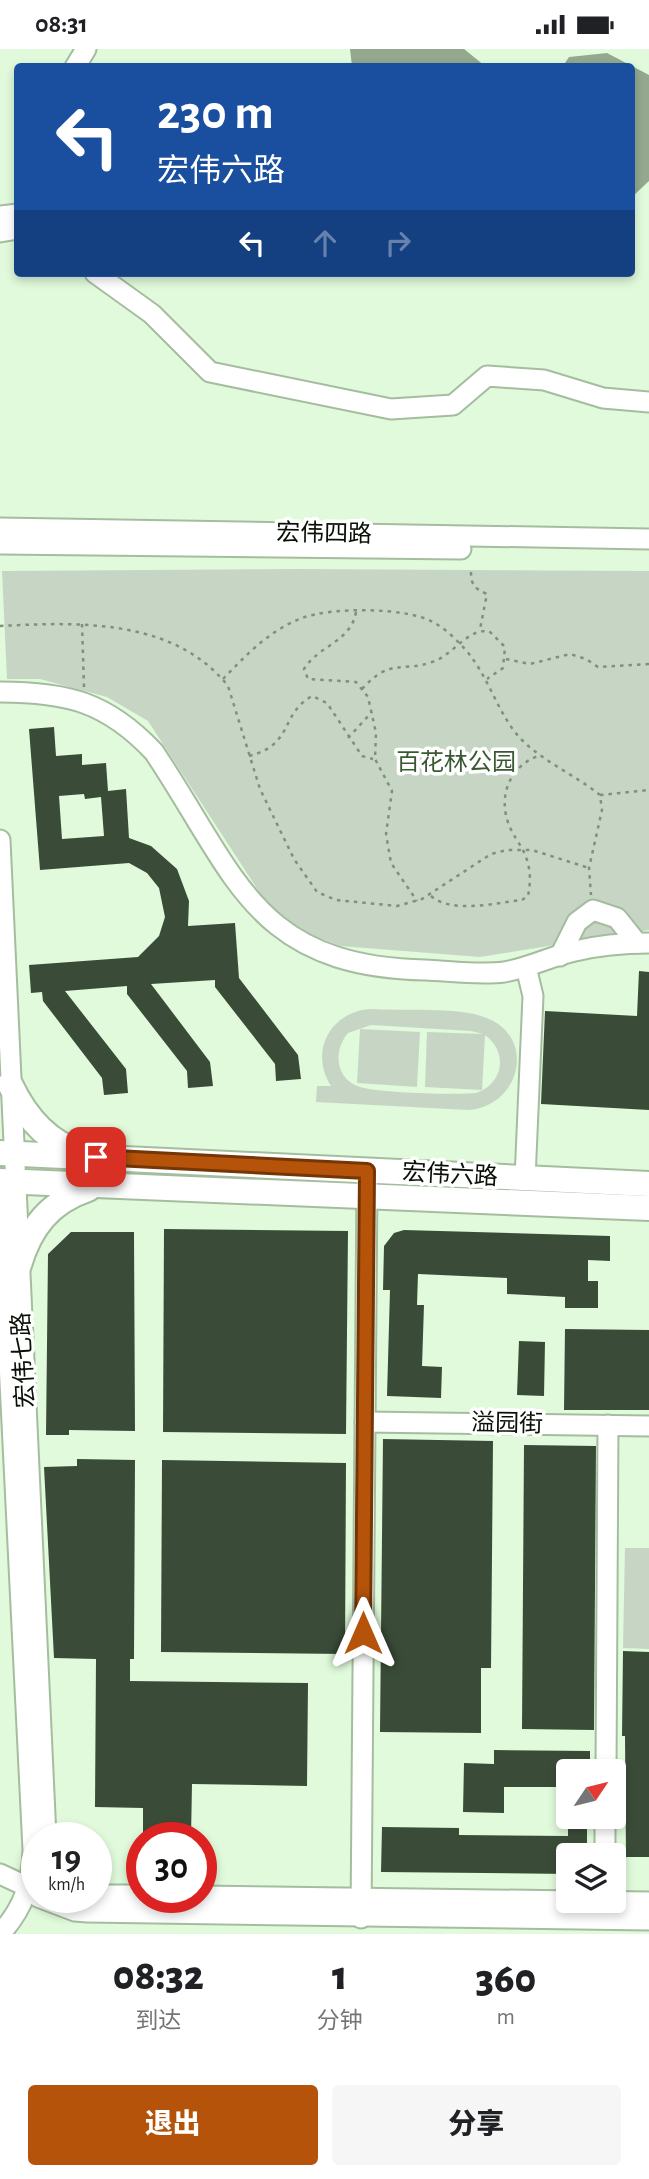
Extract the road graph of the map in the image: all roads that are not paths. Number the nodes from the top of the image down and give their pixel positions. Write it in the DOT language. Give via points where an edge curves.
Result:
graph roads {
  1 [pos="101,277"];
  2 [pos="649,402"];
  3 [pos="0,529"];
  4 [pos="649,539"];
  5 [pos="0,544"];
  6 [pos="649,551"];
  7 [pos="0,692"];
  8 [pos="0,840"];
  9 [pos="643,943"];
  10 [pos="560,956"];
  11 [pos="526,967"];
  12 [pos="10,1084"];
  13 [pos="7,1154"];
  14 [pos="96,1157"];
  15 [pos="367,1171"];
  16 [pos="525,1179"];
  17 [pos="5,1181"];
  18 [pos="649,1185"];
  19 [pos="94,1187"];
  20 [pos="367,1197"];
  21 [pos="649,1208"];
  22 [pos="8,1261"];
  23 [pos="365,1422"];
  24 [pos="608,1425"];
  25 [pos="649,1426"];
  26 [pos="606,1759"];
  27 [pos="32,1822"];
  28 [pos="45,1822"];
  29 [pos="0,1874"];
  30 [pos="21,1885"];
  31 [pos="217,1896"];
  32 [pos="361,1898"];
  33 [pos="649,1902"];
  34 [pos="556,1905"];
  35 [pos="626,1905"];
  36 [pos="21,1906"];
  37 [pos="556,1909"];
  38 [pos="27,1913"];
  39 [pos="112,1913"];
  40 [pos="625,1913"];
  41 [pos="361,1918"];
  42 [pos="649,1920"];
  43 [pos="1,1934"];
  44 [pos="17,1934"];
  1 -- 2 [label="street" via="152,314 210,372 391,409 453,405 487,376 544,380 603,398"];
  3 -- 4 [label="street, 宏伟四路"];
  5 -- 6 [label="street, 宏伟四路"];
  7 -- 11 [label="street" via="38,692 86,702 119,720 154,752 249,899 315,951 355,964 410,970 501,972"];
  8 -- 12 [label="street, 宏伟七路"];
  9 -- 10 [label="street" via="620,943"];
  9 -- 10 [label="street" via="617,918 593,910 577,922"];
  10 -- 11 [label="street"];
  11 -- 16 [label="street" via="533,996"];
  12 -- 13 [label="street, 宏伟七路"];
  12 -- 14 [label="main road" via="34,1124 73,1151"];
  13 -- 14 [label="main road, 宏伟六路"];
  13 -- 17 [label="street, 宏伟七路"];
  14 -- 15 [label="main road, 宏伟六路"];
  15 -- 16 [label="main road, 宏伟六路"];
  15 -- 20 [label="street"];
  16 -- 18 [label="main road, 宏伟六路"];
  17 -- 19 [label="main road, 宏伟六路"];
  17 -- 22 [label="street, 宏伟七路"];
  19 -- 20 [label="main road, 宏伟六路"];
  19 -- 22 [label="main road" via="53,1207"];
  20 -- 21 [label="main road, 宏伟六路"];
  20 -- 23 [label="street"];
  22 -- 27 [label="street, 宏伟七路"];
  22 -- 28 [label="street, 宏伟七路"];
  23 -- 24 [label="street, 溢园街"];
  23 -- 32 [label="street"];
  24 -- 25 [label="street, 溢园街"];
  24 -- 26 [label="street"];
  29 -- 30 [label="street"];
  31 -- 32 [label="street"];
  32 -- 34 [label="street"];
  32 -- 41 [label="street"];
  33 -- 35 [label="street"];
  36 -- 43 [label="street, 宏伟七路"];
  37 -- 41 [label="street"];
  38 -- 44 [label="street, 宏伟七路"];
  39 -- 41 [label="street"];
  40 -- 42 [label="street"];
}
